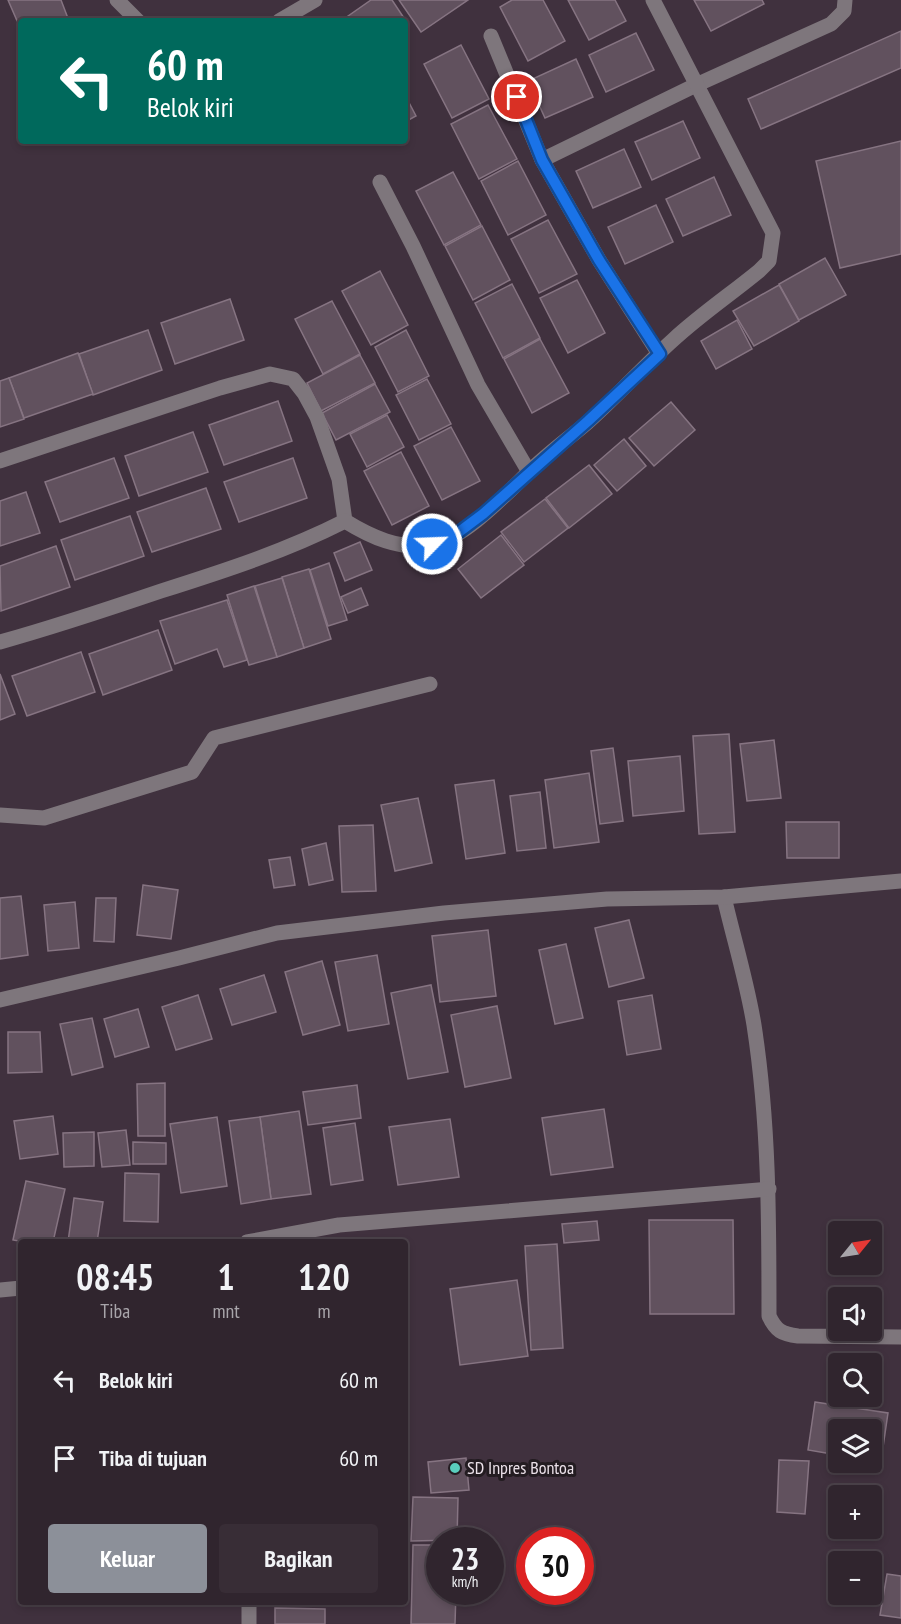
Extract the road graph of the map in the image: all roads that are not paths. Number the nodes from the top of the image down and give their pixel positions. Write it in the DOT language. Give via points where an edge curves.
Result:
graph roads {
  1 [pos="117,0"];
  2 [pos="315,0"];
  3 [pos="653,0"];
  4 [pos="845,0"];
  5 [pos="135,18"];
  6 [pos="284,18"];
  7 [pos="491,36"];
  8 [pos="696,85"];
  9 [pos="542,160"];
  10 [pos="380,182"];
  11 [pos="660,354"];
  12 [pos="0,461"];
  13 [pos="529,472"];
  14 [pos="345,521"];
  15 [pos="0,642"];
  16 [pos="430,684"];
  17 [pos="0,815"];
  18 [pos="901,881"];
  19 [pos="724,897"];
  20 [pos="0,1000"];
  21 [pos="769,1189"];
  22 [pos="264,1239"];
  23 [pos="18,1288"];
  24 [pos="0,1290"];
  25 [pos="901,1336"];
  26 [pos="249,1605"];
  27 [pos="249,1624"];
  1 -- 5 [label="street"];
  2 -- 6 [label="street"];
  3 -- 8 [label="street"];
  4 -- 8 [label="street" via="844,11 831,24"];
  7 -- 9 [label="street"];
  8 -- 9 [label="street"];
  8 -- 11 [label="street" via="773,233 772,246 769,261 759,271"];
  9 -- 11 [label="street" via="599,260"];
  10 -- 13 [label="street" via="478,385"];
  11 -- 13 [label="street"];
  12 -- 14 [label="street" via="270,374 293,379 317,417 339,479"];
  13 -- 14 [label="street" via="455,535 432,544 391,543 367,535"];
  14 -- 15 [label="street" via="306,541 229,569"];
  16 -- 17 [label="street" via="214,738 192,772 44,818"];
  18 -- 19 [label="street"];
  19 -- 20 [label="street" via="607,899 277,933"];
  19 -- 21 [label="street" via="754,1026"];
  21 -- 22 [label="street" via="339,1225"];
  21 -- 25 [label="street" via="769,1316 774,1327 782,1334 809,1337"];
  23 -- 24 [label="street"];
  26 -- 27 [label="street"];
}
